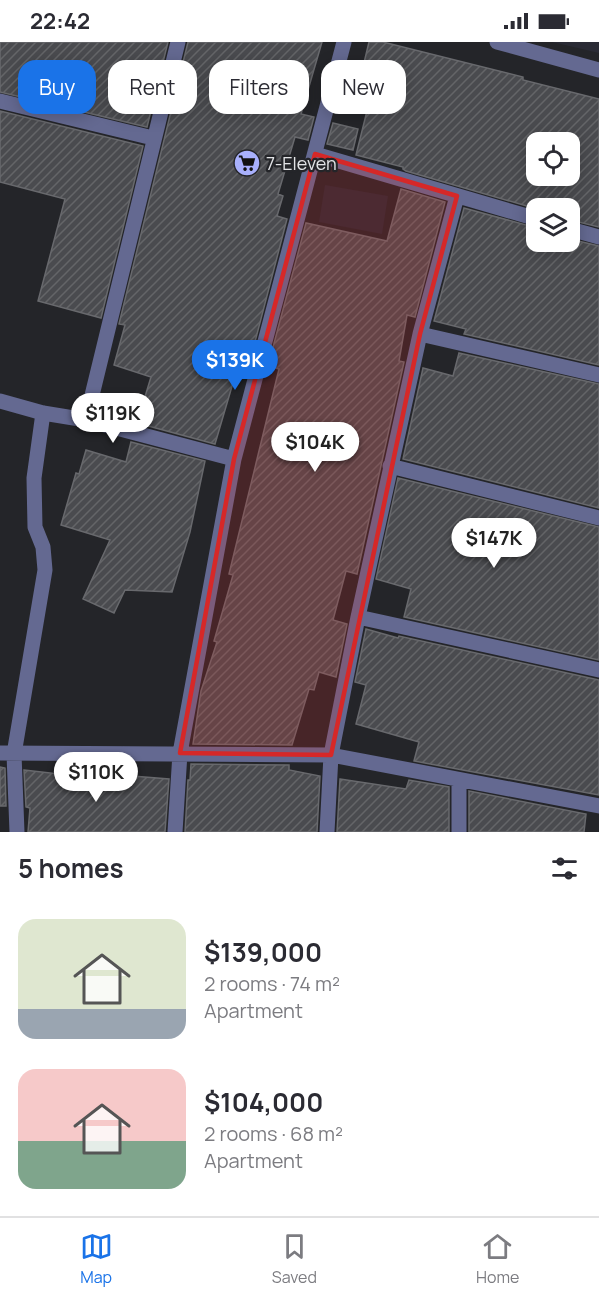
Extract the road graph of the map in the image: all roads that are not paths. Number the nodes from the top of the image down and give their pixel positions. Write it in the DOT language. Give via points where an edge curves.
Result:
graph roads {
  1 [pos="178,42"];
  2 [pos="344,42"];
  3 [pos="497,42"];
  4 [pos="599,70"];
  5 [pos="0,101"];
  6 [pos="153,138"];
  7 [pos="315,154"];
  8 [pos="457,196"];
  9 [pos="526,216"];
  10 [pos="580,231"];
  11 [pos="599,237"];
  12 [pos="420,334"];
  13 [pos="599,375"];
  14 [pos="0,401"];
  15 [pos="43,413"];
  16 [pos="87,420"];
  17 [pos="234,459"];
  18 [pos="390,466"];
  19 [pos="599,518"];
  20 [pos="358,617"];
  21 [pos="599,670"];
  22 [pos="7,753"];
  23 [pos="180,753"];
  24 [pos="331,755"];
  25 [pos="459,780"];
  26 [pos="599,806"];
  27 [pos="17,832"];
  28 [pos="175,832"];
  29 [pos="327,832"];
  30 [pos="459,832"];
  1 -- 6 [label="street"];
  2 -- 7 [label="street"];
  3 -- 4 [label="street"];
  5 -- 6 [label="street"];
  6 -- 16 [label="street"];
  7 -- 8 [label="street"];
  7 -- 17 [label="street"];
  8 -- 9 [label="street"];
  8 -- 12 [label="street"];
  10 -- 11 [label="street"];
  12 -- 13 [label="street"];
  12 -- 18 [label="street"];
  14 -- 15 [label="street"];
  15 -- 16 [label="street"];
  15 -- 22 [label="street" via="34,478 34,527 43,547 45,570"];
  16 -- 17 [label="street"];
  17 -- 23 [label="street"];
  18 -- 19 [label="street"];
  18 -- 20 [label="street"];
  20 -- 21 [label="street"];
  20 -- 24 [label="street"];
  22 -- 23 [label="street"];
  22 -- 27 [label="street"];
  23 -- 24 [label="street"];
  23 -- 28 [label="street"];
  24 -- 25 [label="street"];
  24 -- 29 [label="street"];
  25 -- 26 [label="street"];
  25 -- 30 [label="street"];
}
